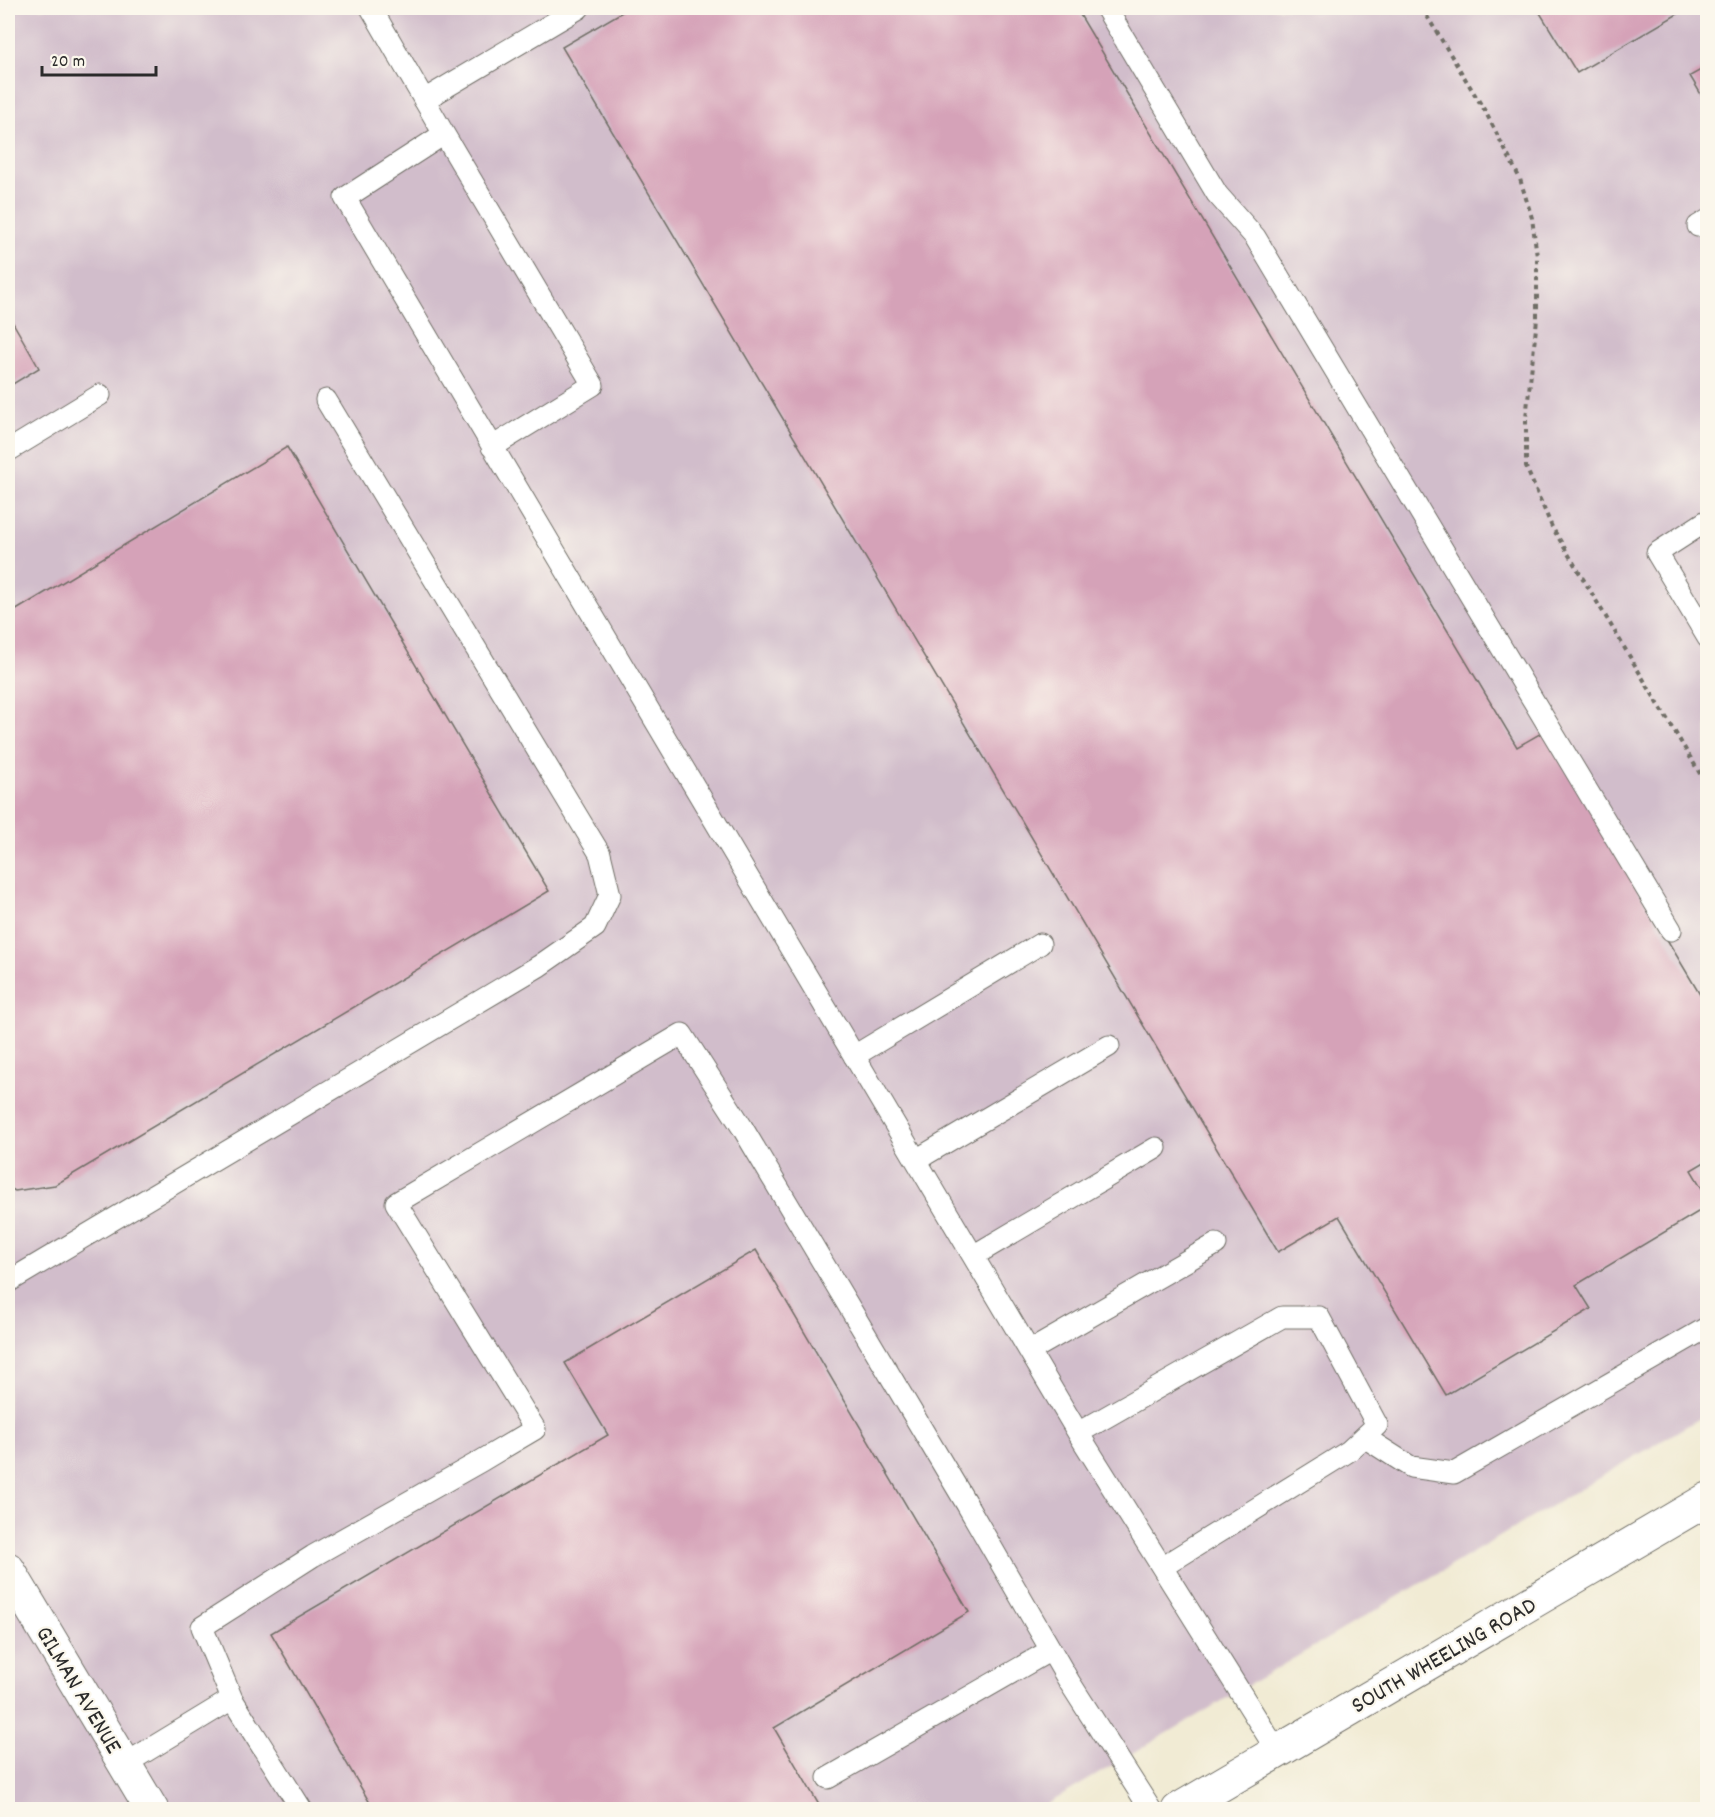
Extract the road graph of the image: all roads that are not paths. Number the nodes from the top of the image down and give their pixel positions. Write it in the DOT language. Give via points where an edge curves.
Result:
graph roads {
  1 [pos="371,8"];
  2 [pos="579,8"];
  3 [pos="1106,8"];
  4 [pos="424,99"];
  5 [pos="444,135"];
  6 [pos="100,395"];
  7 [pos="326,400"];
  8 [pos="492,447"];
  9 [pos="8,451"];
  10 [pos="1707,520"];
  11 [pos="1707,638"];
  12 [pos="1671,930"];
  13 [pos="1040,944"];
  14 [pos="1109,1047"];
  15 [pos="854,1056"];
  16 [pos="1156,1148"];
  17 [pos="916,1160"];
  18 [pos="1216,1244"];
  19 [pos="973,1256"];
  20 [pos="8,1282"];
  21 [pos="1707,1327"];
  22 [pos="1030,1351"];
  23 [pos="1078,1433"];
  24 [pos="1364,1437"];
  25 [pos="1707,1499"];
  26 [pos="1162,1567"];
  27 [pos="8,1569"];
  28 [pos="1051,1650"];
  29 [pos="232,1699"];
  30 [pos="1278,1751"];
  31 [pos="125,1764"];
  32 [pos="828,1778"];
  33 [pos="152,1809"];
  34 [pos="302,1809"];
  35 [pos="1151,1809"];
  36 [pos="1179,1809"];
  1 -- 4 [label="lane"];
  2 -- 4 [label="lane"];
  3 -- 12 [label="lane" via="1217,194 1255,237"];
  4 -- 5 [label="lane"];
  5 -- 8 [label="lane" via="345,198"];
  5 -- 8 [label="lane" via="593,385"];
  6 -- 9 [label="lane"];
  7 -- 20 [label="lane" via="600,854 610,895 595,927 539,966"];
  8 -- 15 [label="lane"];
  10 -- 11 [label="lane" via="1657,553"];
  13 -- 15 [label="lane"];
  14 -- 17 [label="lane"];
  15 -- 17 [label="lane"];
  16 -- 19 [label="lane"];
  17 -- 19 [label="lane"];
  18 -- 22 [label="lane"];
  19 -- 22 [label="lane"];
  21 -- 24 [label="lane" via="1454,1473 1411,1467"];
  22 -- 23 [label="lane"];
  23 -- 24 [label="lane" via="1282,1317 1319,1317 1377,1425"];
  23 -- 26 [label="lane"];
  24 -- 26 [label="lane" via="1349,1451"];
  25 -- 30 [label="main road, SOUTH WHEELING ROAD"];
  26 -- 30 [label="lane"];
  27 -- 31 [label="main road, GILMAN AVENUE"];
  28 -- 29 [label="lane" via="742,1127 682,1034 396,1203 535,1429 313,1556 202,1627"];
  28 -- 32 [label="lane"];
  28 -- 35 [label="lane"];
  29 -- 31 [label="lane"];
  29 -- 34 [label="lane"];
  30 -- 36 [label="main road, SOUTH WHEELING ROAD"];
  31 -- 33 [label="main road, GILMAN AVENUE"];
}
